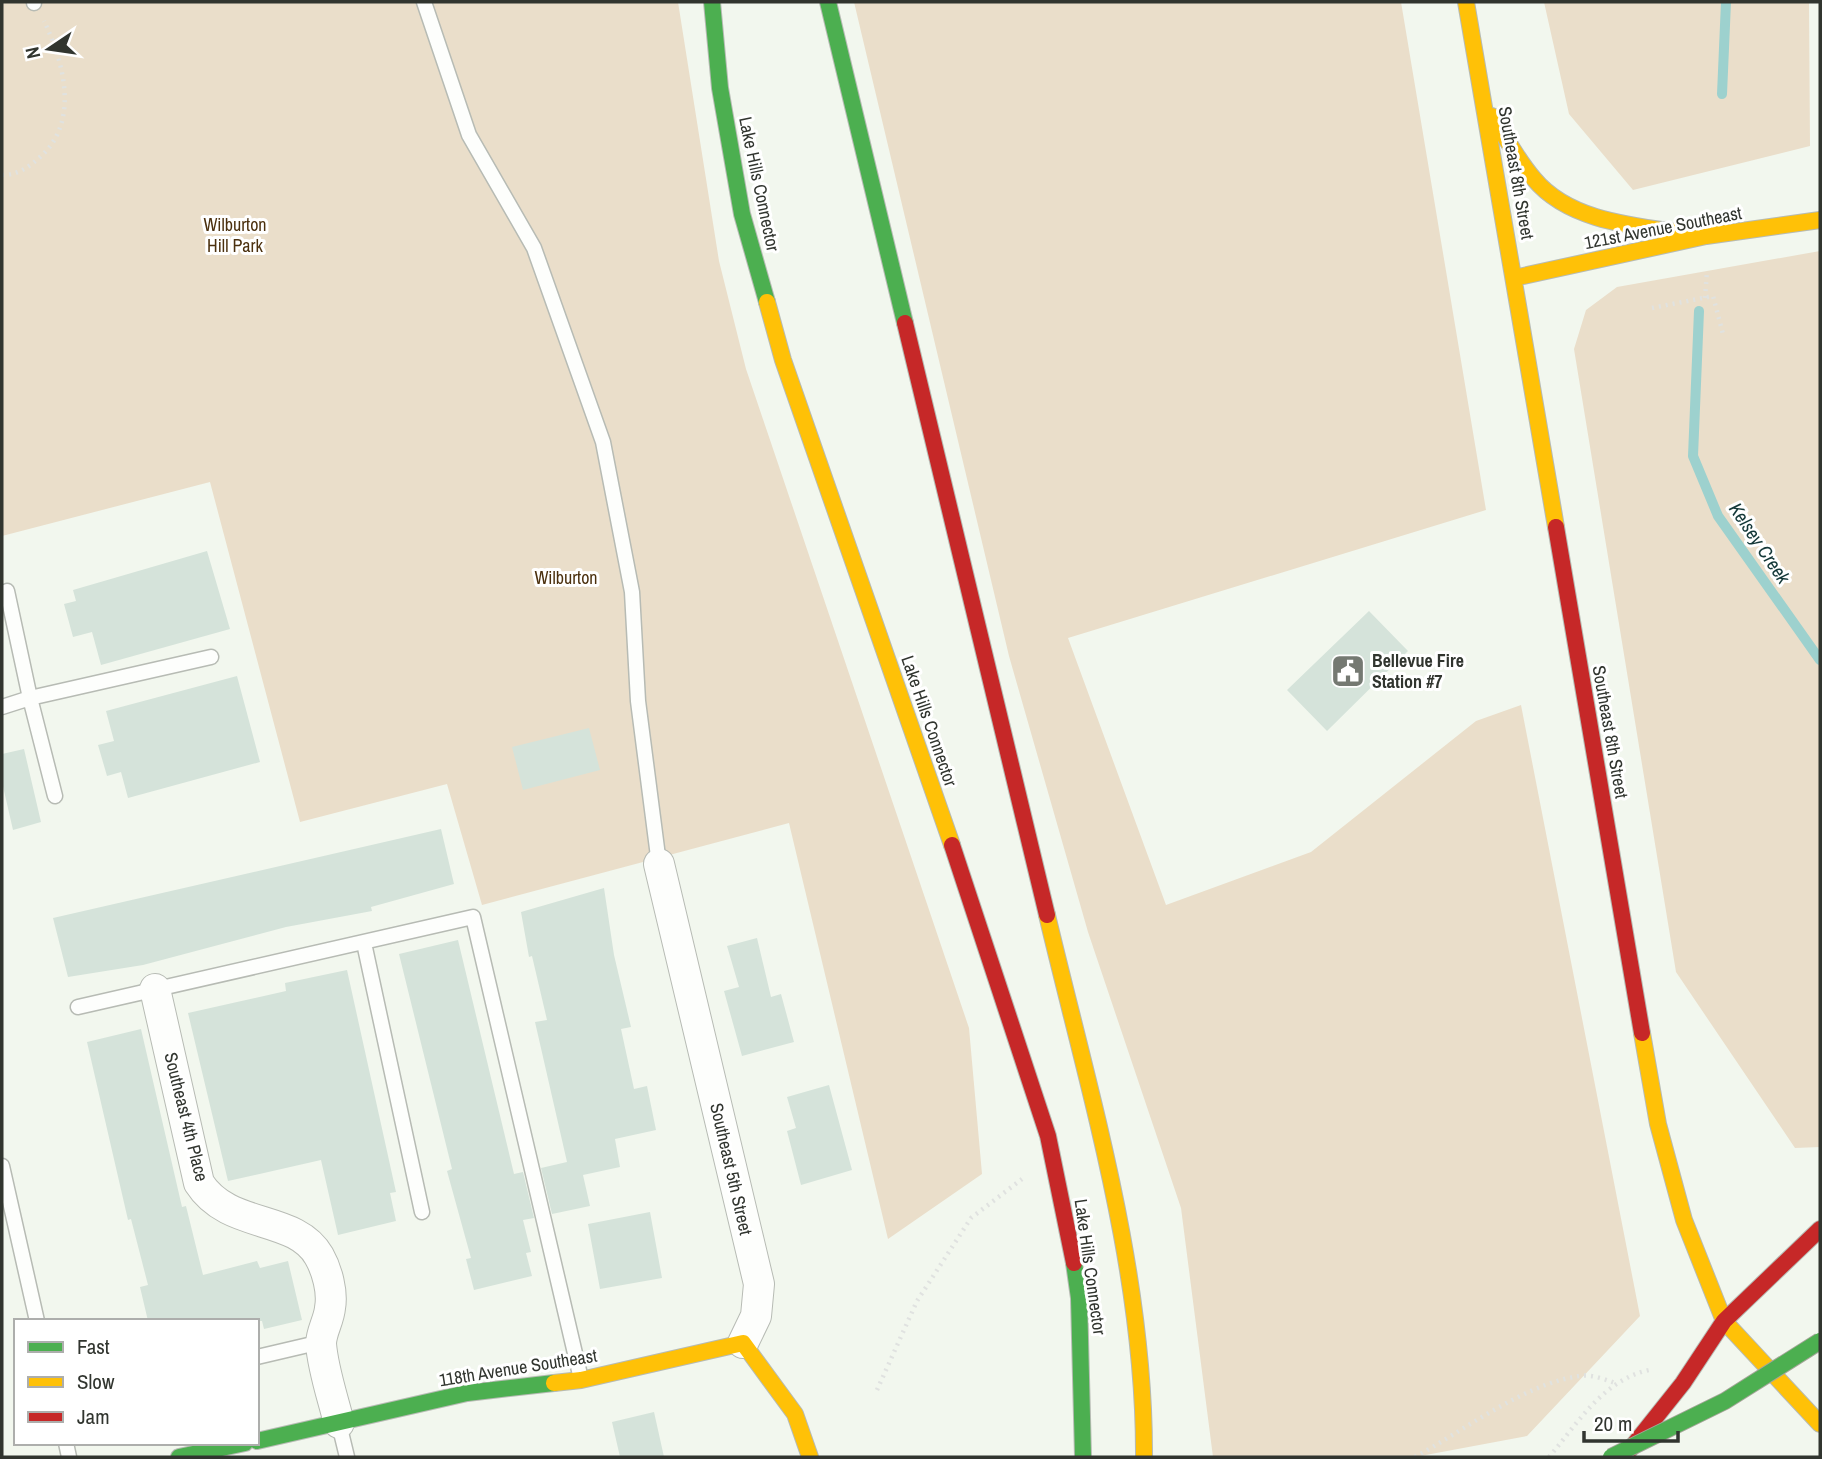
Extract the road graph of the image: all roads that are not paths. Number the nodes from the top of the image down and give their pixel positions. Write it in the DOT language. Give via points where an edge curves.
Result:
graph roads {
  1 [pos="424,2"];
  2 [pos="712,2"];
  3 [pos="828,2"];
  4 [pos="1466,2"];
  5 [pos="1486,106"];
  6 [pos="1820,220"];
  7 [pos="1706,236"];
  8 [pos="1514,278"];
  9 [pos="7,591"];
  10 [pos="211,657"];
  11 [pos="30,698"];
  12 [pos="2,707"];
  13 [pos="55,796"];
  14 [pos="659,864"];
  15 [pos="364,943"];
  16 [pos="155,989"];
  17 [pos="78,1007"];
  18 [pos="2,1166"];
  19 [pos="422,1213"];
  20 [pos="1820,1229"];
  21 [pos="37,1319"];
  22 [pos="1724,1321"];
  23 [pos="1820,1341"];
  24 [pos="321,1342"];
  25 [pos="743,1343"];
  26 [pos="259,1357"];
  27 [pos="581,1380"];
  28 [pos="339,1423"];
  29 [pos="1820,1424"];
  30 [pos="259,1441"];
  31 [pos="236,1445"];
  32 [pos="179,1457"];
  33 [pos="347,1457"];
  34 [pos="810,1457"];
  35 [pos="1083,1457"];
  36 [pos="1144,1457"];
  37 [pos="1611,1457"];
  38 [pos="1624,1457"];
  1 -- 14 [label="lane" via="469,135 534,248 603,442 632,592 638,701"];
  2 -- 35 [label="main road, Lake Hills Connector" via="720,88 742,214 783,360 1048,1136 1079,1298"];
  3 -- 36 [label="main road, Lake Hills Connector" via="1130,1273 1139,1338"];
  4 -- 5 [label="main road, Southeast 8th Street"];
  5 -- 7 [label="main road" via="1540,186 1574,208 1614,223"];
  5 -- 8 [label="main road, Southeast 8th Street"];
  6 -- 7 [label="main road, 121st Avenue Southeast"];
  7 -- 8 [label="main road, 121st Avenue Southeast"];
  8 -- 22 [label="main road, Southeast 8th Street" via="1658,1124 1684,1220"];
  9 -- 11 [label="lane"];
  10 -- 11 [label="lane"];
  11 -- 12 [label="lane"];
  11 -- 13 [label="lane"];
  14 -- 25 [label="street, Southeast 5th Street" via="759,1284 756,1316"];
  15 -- 16 [label="lane"];
  15 -- 19 [label="lane"];
  15 -- 27 [label="lane" via="473,918"];
  16 -- 17 [label="lane"];
  16 -- 24 [label="street, Southeast 4th Place" via="199,1182 210,1199 224,1208 303,1237 318,1255 328,1278 331,1306"];
  18 -- 21 [label="lane"];
  20 -- 22 [label="main road"];
  22 -- 29 [label="main road, Southeast 8th Street"];
  22 -- 38 [label="main road" via="1683,1383"];
  23 -- 37 [label="main road, bridge" via="1725,1401"];
  24 -- 26 [label="lane"];
  24 -- 28 [label="street, Southeast 4th Place"];
  25 -- 27 [label="main road, 118th Avenue Southeast"];
  25 -- 34 [label="main road" via="795,1414"];
  27 -- 28 [label="main road, 118th Avenue Southeast" via="467,1393"];
  28 -- 30 [label="main road, 118th Avenue Southeast"];
  28 -- 33 [label="lane"];
  31 -- 32 [label="main road"];
}
